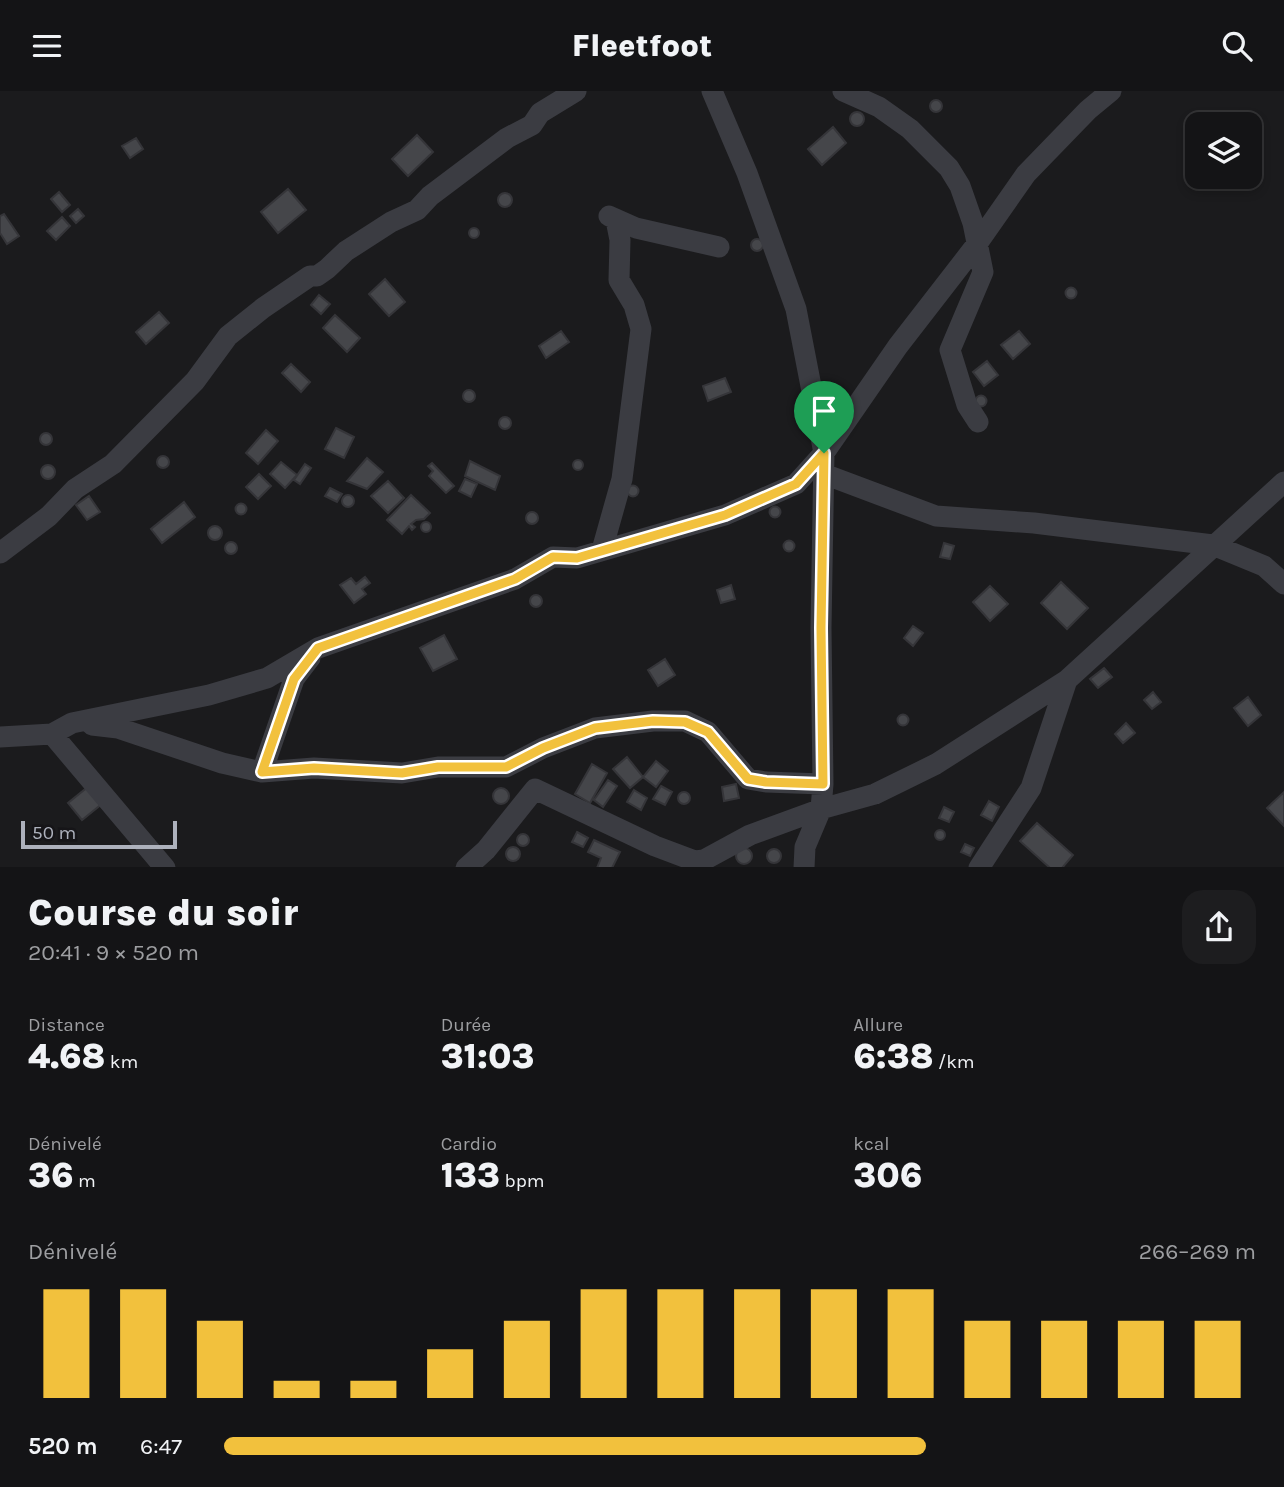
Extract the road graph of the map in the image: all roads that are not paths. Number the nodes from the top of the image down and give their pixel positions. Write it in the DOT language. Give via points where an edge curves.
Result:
graph roads {
  1 [pos="576,91"];
  2 [pos="732,91"];
  3 [pos="843,91"];
  4 [pos="1111,91"];
  5 [pos="716,101"];
  6 [pos="977,244"];
  7 [pos="719,247"];
  8 [pos="978,422"];
  9 [pos="824,463"];
  10 [pos="1284,482"];
  11 [pos="1213,545"];
  12 [pos="602,550"];
  13 [pos="0,553"];
  14 [pos="1274,568"];
  15 [pos="1284,584"];
  16 [pos="318,648"];
  17 [pos="1067,680"];
  18 [pos="72,723"];
  19 [pos="52,734"];
  20 [pos="0,737"];
  21 [pos="262,772"];
  22 [pos="823,784"];
  23 [pos="821,809"];
  24 [pos="164,867"];
  25 [pos="466,867"];
  26 [pos="804,867"];
  27 [pos="979,867"];
  1 -- 13 [label="street" via="540,113 532,125 507,138 417,210 391,222 327,269 263,307 228,336 195,380 113,464 75,489"];
  2 -- 5 [label="street"];
  3 -- 6 [label="street" via="879,107 910,129 949,168 968,207"];
  4 -- 6 [label="street" via="1026,174"];
  5 -- 9 [label="street" via="796,309"];
  6 -- 8 [label="street" via="983,272 950,350 967,405"];
  6 -- 9 [label="street" via="898,346"];
  7 -- 12 [label="street" via="612,218 620,240 619,280 641,328 622,479"];
  9 -- 11 [label="street" via="936,516"];
  9 -- 12 [label="street" via="796,484 725,515"];
  9 -- 22 [label="street"];
  10 -- 11 [label="street"];
  11 -- 14 [label="street"];
  11 -- 17 [label="street"];
  12 -- 16 [label="street" via="577,558 553,557 515,579"];
  14 -- 15 [label="street"];
  16 -- 18 [label="street" via="267,678 209,695"];
  16 -- 21 [label="street" via="294,679"];
  17 -- 23 [label="street" via="909,779"];
  17 -- 27 [label="street" via="1031,788"];
  18 -- 19 [label="street"];
  18 -- 21 [label="street" via="118,728"];
  19 -- 20 [label="street"];
  19 -- 24 [label="street"];
  21 -- 22 [label="street" via="314,768 402,773 438,767 506,767 595,728 653,721 685,722 708,732 748,779"];
  22 -- 23 [label="street"];
  23 -- 25 [label="street" via="695,861 535,789 486,850"];
  23 -- 26 [label="street" via="805,846"];
}
